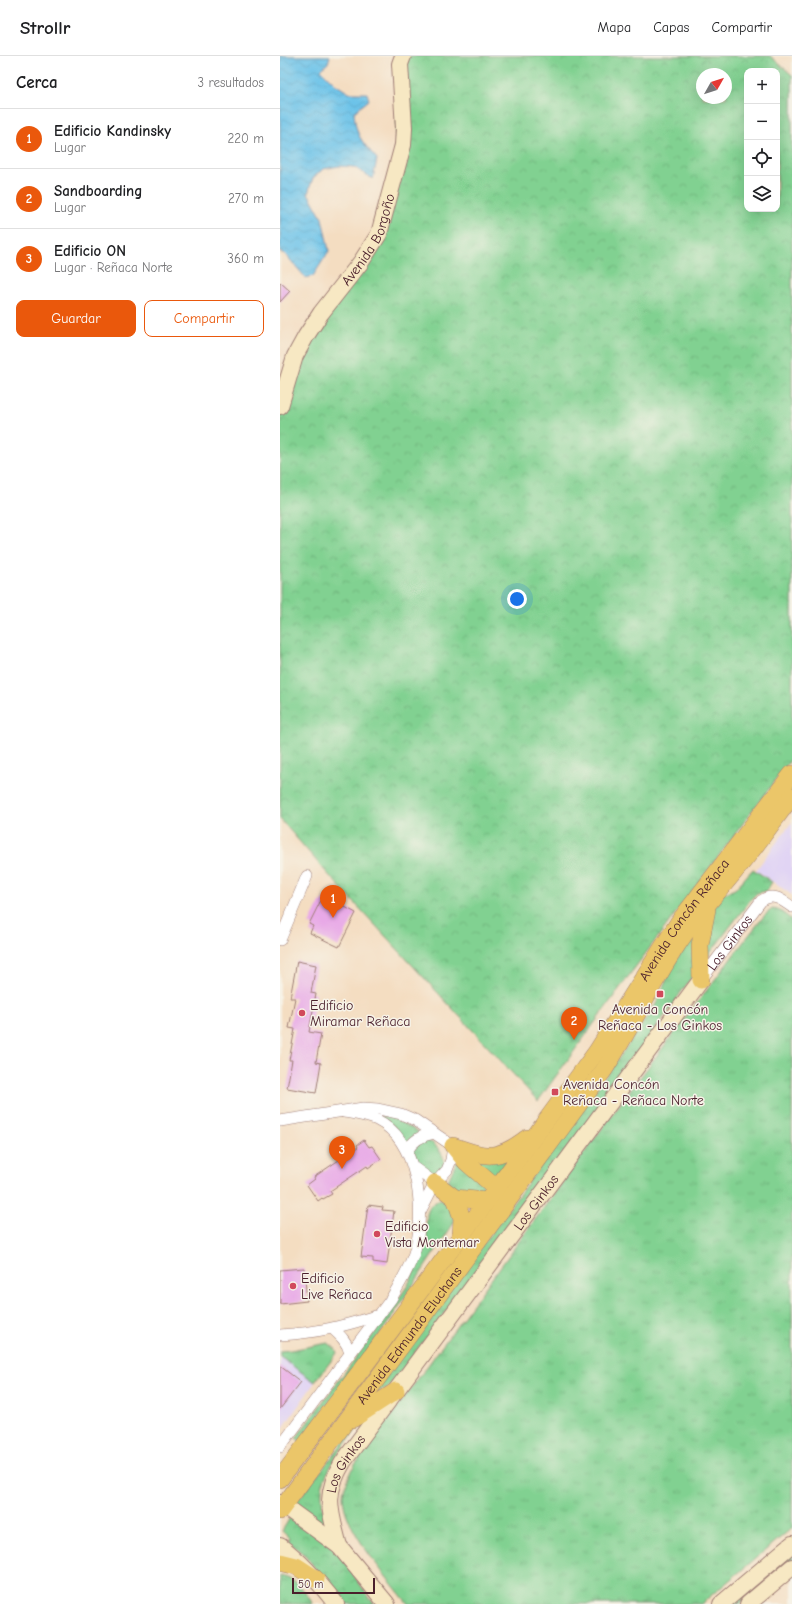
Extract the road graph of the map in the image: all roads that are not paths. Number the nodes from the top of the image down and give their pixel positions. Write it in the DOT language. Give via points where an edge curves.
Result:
graph roads {
  1 [pos="403,56"];
  2 [pos="280,406"];
  3 [pos="792,774"];
  4 [pos="792,796"];
  5 [pos="307,876"];
  6 [pos="708,903"];
  7 [pos="792,907"];
  8 [pos="280,940"];
  9 [pos="701,980"];
  10 [pos="344,1112"];
  11 [pos="281,1119"];
  12 [pos="540,1129"];
  13 [pos="434,1133"];
  14 [pos="552,1141"];
  15 [pos="453,1146"];
  16 [pos="407,1151"];
  17 [pos="413,1167"];
  18 [pos="435,1183"];
  19 [pos="492,1194"];
  20 [pos="455,1198"];
  21 [pos="507,1204"];
  22 [pos="420,1212"];
  23 [pos="461,1236"];
  24 [pos="379,1314"];
  25 [pos="333,1329"];
  26 [pos="280,1335"];
  27 [pos="350,1353"];
  28 [pos="396,1390"];
  29 [pos="341,1427"];
  30 [pos="280,1447"];
  31 [pos="280,1479"];
  32 [pos="281,1506"];
  33 [pos="792,1544"];
  34 [pos="280,1546"];
  35 [pos="339,1546"];
  36 [pos="280,1562"];
  37 [pos="792,1567"];
  38 [pos="316,1578"];
  39 [pos="336,1604"];
  40 [pos="387,1604"];
  41 [pos="721,1604"];
  42 [pos="748,1604"];
  1 -- 2 [label="street, Avenida Borgoño" via="400,64 403,145 379,234 306,336 295,356"];
  3 -- 12 [label="main road, Avenida Concón Reñaca" via="678,923 597,1050"];
  4 -- 6 [label="main road, Avenida Concón Reñaca"];
  5 -- 8 [label="street"];
  6 -- 9 [label="main road" via="700,945"];
  6 -- 14 [label="main road, Avenida Concón Reñaca" via="682,938 604,1070"];
  7 -- 9 [label="street, Los Ginkos" via="778,897 765,898"];
  9 -- 28 [label="street, Los Ginkos"];
  10 -- 11 [label="street"];
  10 -- 13 [label="street" via="363,1108 401,1114"];
  10 -- 16 [label="street" via="377,1120 400,1140"];
  12 -- 15 [label="main road" via="515,1148 502,1154 480,1155"];
  12 -- 19 [label="main road, Avenida Edmundo Eluchans"];
  13 -- 15 [label="street"];
  13 -- 16 [label="street" via="417,1139"];
  14 -- 21 [label="main road, Avenida Edmundo Eluchans"];
  15 -- 18 [label="street" via="451,1160"];
  15 -- 19 [label="main road"];
  16 -- 17 [label="street"];
  17 -- 18 [label="street"];
  17 -- 22 [label="street"];
  18 -- 20 [label="main road"];
  18 -- 22 [label="street"];
  19 -- 20 [label="main road"];
  19 -- 21 [label="main road"];
  19 -- 23 [label="main road, Avenida Edmundo Eluchans"];
  20 -- 23 [label="main road" via="462,1218"];
  21 -- 29 [label="main road, Avenida Edmundo Eluchans"];
  22 -- 24 [label="street" via="415,1249 406,1274"];
  23 -- 31 [label="main road, Avenida Edmundo Eluchans"];
  24 -- 25 [label="street"];
  24 -- 27 [label="street"];
  25 -- 26 [label="street"];
  25 -- 27 [label="street" via="348,1345"];
  27 -- 30 [label="street"];
  28 -- 29 [label="main road"];
  28 -- 35 [label="street, Los Ginkos" via="343,1462 332,1482 329,1496 330,1514"];
  29 -- 32 [label="main road, Avenida Edmundo Eluchans"];
  32 -- 35 [label="street"];
  33 -- 41 [label="street"];
  34 -- 38 [label="street"];
  35 -- 40 [label="street"];
  36 -- 38 [label="main road" via="296,1566"];
  37 -- 42 [label="street"];
  38 -- 39 [label="street"];
}
